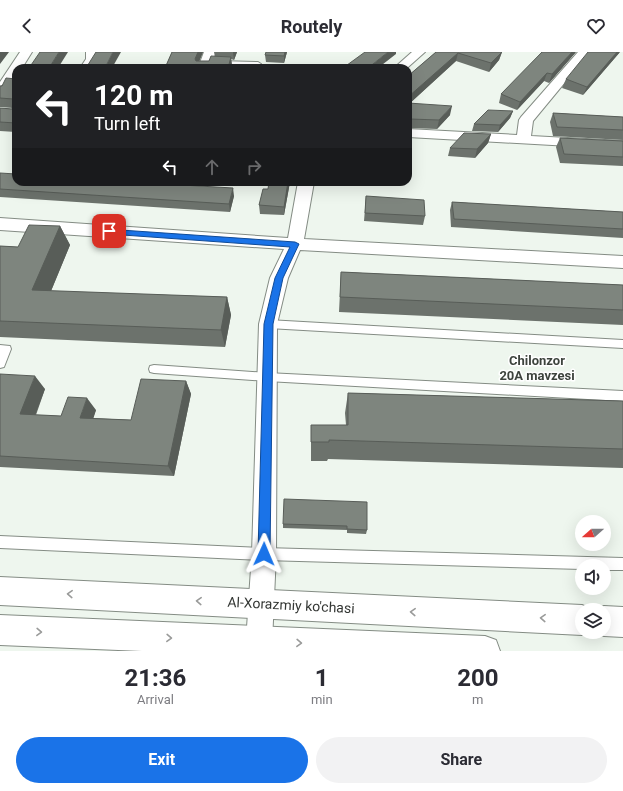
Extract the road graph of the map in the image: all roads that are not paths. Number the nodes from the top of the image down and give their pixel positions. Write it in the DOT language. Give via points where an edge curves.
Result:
graph roads {
  1 [pos="26,52"];
  2 [pos="92,52"];
  3 [pos="419,52"];
  4 [pos="584,52"];
  5 [pos="207,61"];
  6 [pos="18,64"];
  7 [pos="89,64"];
  8 [pos="258,64"];
  9 [pos="405,64"];
  10 [pos="12,73"];
  11 [pos="0,91"];
  12 [pos="412,133"];
  13 [pos="523,139"];
  14 [pos="623,145"];
  15 [pos="305,186"];
  16 [pos="0,224"];
  17 [pos="295,244"];
  18 [pos="623,262"];
  19 [pos="268,324"];
  20 [pos="623,344"];
  21 [pos="0,349"];
  22 [pos="0,364"];
  23 [pos="154,369"];
  24 [pos="267,377"];
  25 [pos="623,396"];
  26 [pos="0,542"];
  27 [pos="264,554"];
  28 [pos="623,564"];
  29 [pos="0,591"];
  30 [pos="261,604"];
  31 [pos="575,620"];
  32 [pos="611,621"];
  33 [pos="623,622"];
  34 [pos="0,630"];
  35 [pos="259,642"];
  36 [pos="379,649"];
  37 [pos="485,651"];
  1 -- 6 [label="street"];
  2 -- 7 [label="street"];
  3 -- 9 [label="street"];
  4 -- 13 [label="street" via="526,120"];
  5 -- 8 [label="lane"];
  10 -- 11 [label="street"];
  12 -- 13 [label="street"];
  13 -- 14 [label="street"];
  15 -- 17 [label="street"];
  16 -- 17 [label="street"];
  17 -- 18 [label="street"];
  17 -- 19 [label="street" via="279,278"];
  19 -- 20 [label="lane"];
  19 -- 24 [label="street"];
  21 -- 22 [label="lane" via="6,349"];
  23 -- 24 [label="lane"];
  24 -- 25 [label="lane"];
  24 -- 27 [label="street"];
  26 -- 27 [label="lane"];
  27 -- 28 [label="lane"];
  27 -- 30 [label="street"];
  30 -- 29 [label="main road, Al-Xorazmiy ko'chasi, one-way"];
  31 -- 30 [label="main road, Al-Xorazmiy ko'chasi, one-way"];
  30 -- 35 [label="street"];
  32 -- 33 [label="main road"];
  34 -- 35 [label="main road, one-way"];
  35 -- 36 [label="main road, one-way"];
  36 -- 37 [label="main road"];
}
